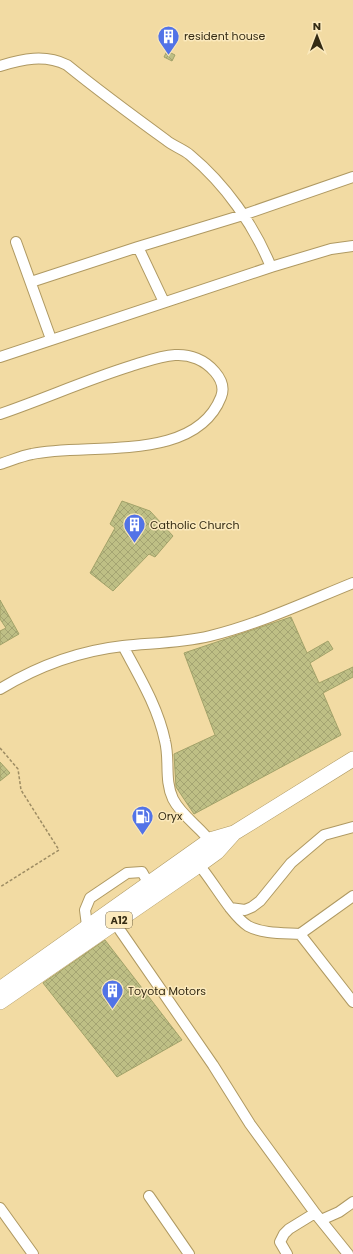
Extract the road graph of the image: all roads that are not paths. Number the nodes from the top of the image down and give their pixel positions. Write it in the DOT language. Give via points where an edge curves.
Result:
graph roads {
  1 [pos="0,66"];
  2 [pos="353,177"];
  3 [pos="243,215"];
  4 [pos="16,242"];
  5 [pos="353,246"];
  6 [pos="138,247"];
  7 [pos="271,268"];
  8 [pos="31,282"];
  9 [pos="164,302"];
  10 [pos="51,339"];
  11 [pos="0,357"];
  12 [pos="0,414"];
  13 [pos="0,464"];
  14 [pos="353,583"];
  15 [pos="123,646"];
  16 [pos="0,689"];
  17 [pos="353,758"];
  18 [pos="353,827"];
  19 [pos="214,846"];
  20 [pos="199,865"];
  21 [pos="152,889"];
  22 [pos="353,896"];
  23 [pos="230,908"];
  24 [pos="115,923"];
  25 [pos="88,934"];
  26 [pos="300,934"];
  27 [pos="0,989"];
  28 [pos="0,1002"];
  29 [pos="353,1002"];
  30 [pos="149,1196"];
  31 [pos="353,1202"];
  32 [pos="0,1208"];
  33 [pos="318,1217"];
  34 [pos="31,1253"];
  35 [pos="189,1254"];
  36 [pos="287,1254"];
  37 [pos="348,1254"];
  1 -- 3 [label="street" via="40,58 67,65 170,143 189,154 222,188"];
  2 -- 3 [label="street"];
  3 -- 6 [label="street"];
  3 -- 7 [label="street" via="262,246"];
  4 -- 8 [label="street"];
  5 -- 7 [label="street" via="331,249"];
  6 -- 8 [label="street"];
  6 -- 9 [label="street"];
  7 -- 9 [label="street"];
  8 -- 10 [label="street"];
  9 -- 10 [label="street"];
  10 -- 11 [label="street"];
  12 -- 13 [label="street" via="102,375 175,355 191,356 206,363 220,378 222,386 222,394 215,409 197,428 182,436 146,445 32,454"];
  14 -- 15 [label="street" via="210,636 167,643"];
  15 -- 16 [label="street" via="63,659 21,676"];
  15 -- 19 [label="street" via="158,718 166,744 167,778 173,798 178,808"];
  17 -- 19 [label="highway, A12"];
  18 -- 23 [label="street" via="324,835 291,863 260,901 252,907 244,910"];
  19 -- 20 [label="highway, A12"];
  19 -- 21 [label="highway, A12"];
  20 -- 21 [label="highway, A12"];
  20 -- 23 [label="street"];
  21 -- 24 [label="highway, A12"];
  21 -- 25 [label="highway, A12"];
  21 -- 25 [label="street" via="142,872 127,873 113,881 87,901 85,910"];
  22 -- 26 [label="street"];
  23 -- 26 [label="street" via="248,925 275,933"];
  24 -- 25 [label="highway, A12"];
  24 -- 33 [label="street" via="213,1065 250,1124"];
  25 -- 27 [label="highway, A12"];
  25 -- 28 [label="highway, A12"];
  26 -- 29 [label="street"];
  30 -- 35 [label="street"];
  31 -- 33 [label="street" via="339,1212"];
  32 -- 34 [label="street"];
  33 -- 36 [label="street" via="284,1234 280,1242"];
  33 -- 37 [label="street"];
}
